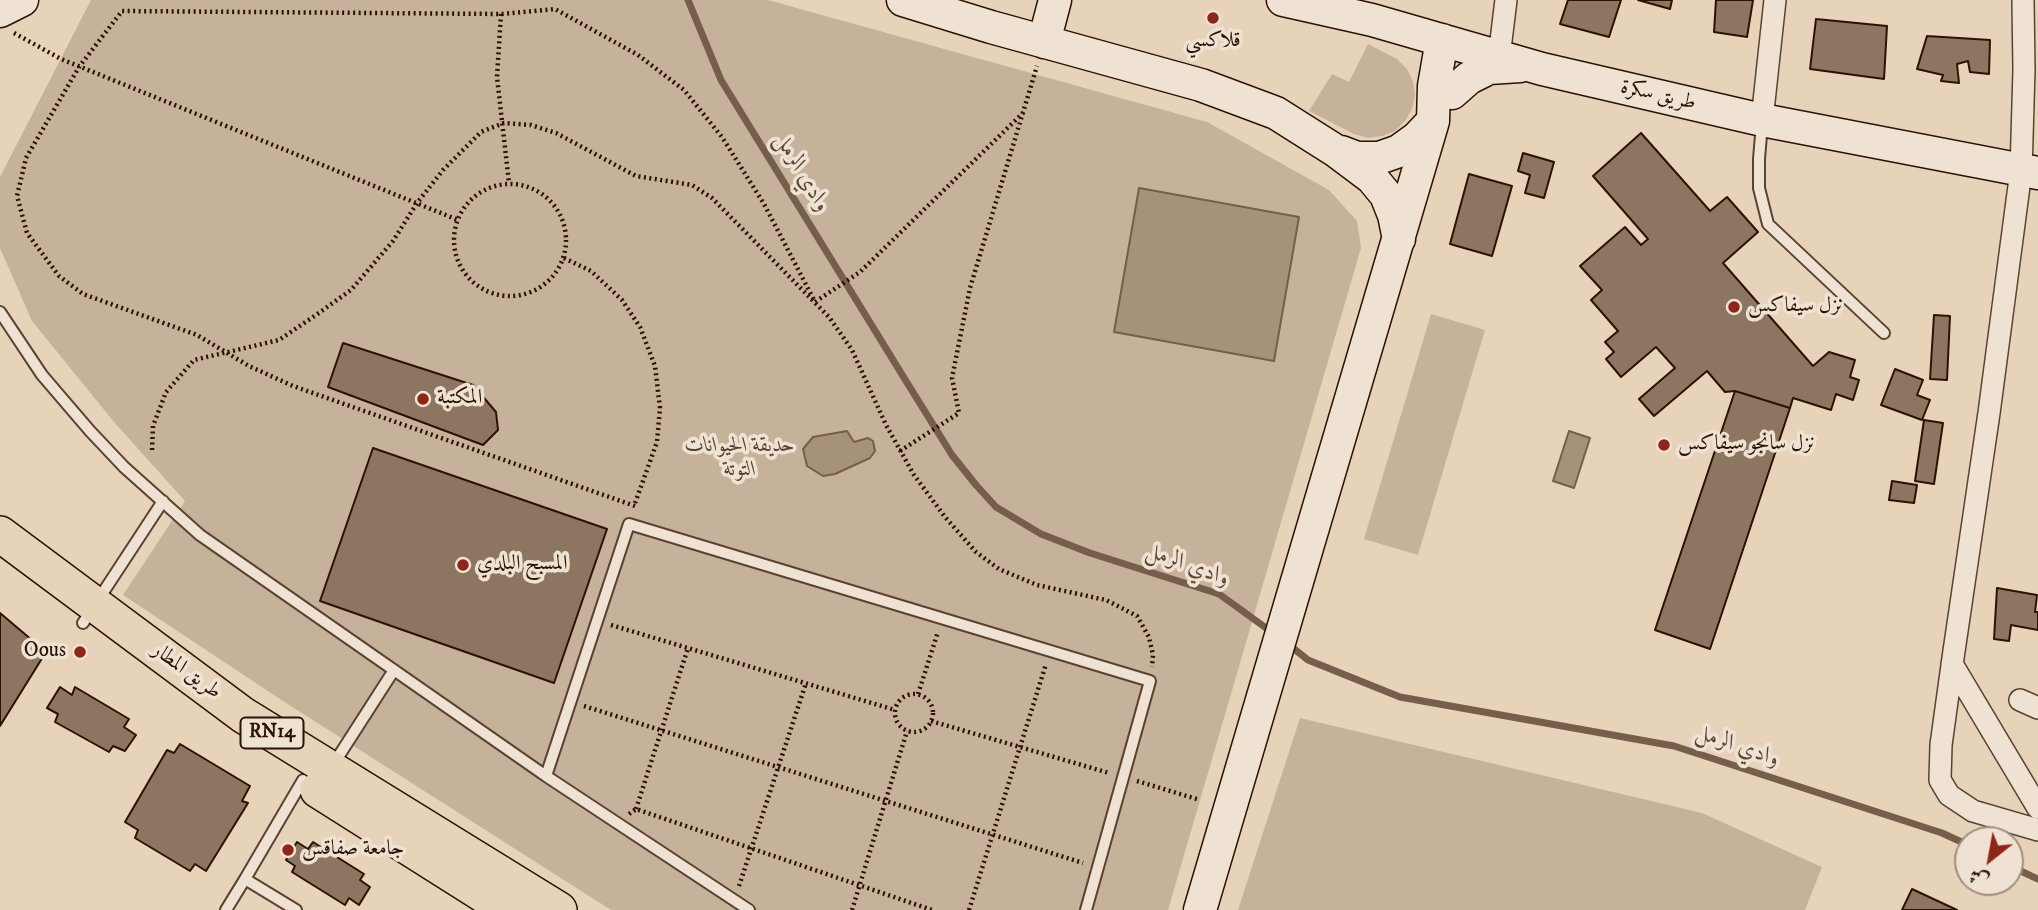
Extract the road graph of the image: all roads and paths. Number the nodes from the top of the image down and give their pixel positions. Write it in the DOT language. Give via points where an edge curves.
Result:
graph roads {
  1 [pos="22,0"];
  2 [pos="903,0"];
  3 [pos="1055,0"];
  4 [pos="1283,0"];
  5 [pos="1506,0"];
  6 [pos="1775,0"];
  7 [pos="2023,0"];
  8 [pos="501,14"];
  9 [pos="1372,20"];
  10 [pos="6,22"];
  11 [pos="1044,42"];
  12 [pos="1455,43"];
  13 [pos="1499,57"];
  14 [pos="79,67"];
  15 [pos="1542,69"];
  16 [pos="1443,89"];
  17 [pos="1026,111"];
  18 [pos="1762,120"];
  19 [pos="1433,121"];
  20 [pos="504,123"];
  21 [pos="1336,151"];
  22 [pos="2029,172"];
  23 [pos="509,183"];
  24 [pos="417,203"];
  25 [pos="458,220"];
  26 [pos="1399,239"];
  27 [pos="564,258"];
  28 [pos="815,302"];
  29 [pos="0,312"];
  30 [pos="1884,333"];
  31 [pos="225,352"];
  32 [pos="152,450"];
  33 [pos="900,451"];
  34 [pos="163,501"];
  35 [pos="635,506"];
  36 [pos="629,524"];
  37 [pos="0,534"];
  38 [pos="0,560"];
  39 [pos="88,614"];
  40 [pos="942,618"];
  41 [pos="597,621"];
  42 [pos="688,648"];
  43 [pos="1050,651"];
  44 [pos="1952,664"];
  45 [pos="394,670"];
  46 [pos="1150,681"];
  47 [pos="806,683"];
  48 [pos="918,694"];
  49 [pos="571,702"];
  50 [pos="895,710"];
  51 [pos="931,720"];
  52 [pos="660,730"];
  53 [pos="907,731"];
  54 [pos="1020,747"];
  55 [pos="778,767"];
  56 [pos="547,776"];
  57 [pos="1123,777"];
  58 [pos="317,780"];
  59 [pos="1200,800"];
  60 [pos="886,801"];
  61 [pos="2038,808"];
  62 [pos="636,809"];
  63 [pos="617,823"];
  64 [pos="2038,830"];
  65 [pos="993,834"];
  66 [pos="751,849"];
  67 [pos="1098,867"];
  68 [pos="245,879"];
  69 [pos="860,886"];
  70 [pos="734,900"];
  71 [pos="226,910"];
  72 [pos="296,910"];
  73 [pos="508,910"];
  74 [pos="559,910"];
  75 [pos="749,910"];
  76 [pos="852,910"];
  77 [pos="932,910"];
  78 [pos="969,910"];
  79 [pos="1086,910"];
  80 [pos="1200,910"];
  1 -- 10 [label="street"];
  2 -- 11 [label="street"];
  3 -- 11 [label="street"];
  4 -- 9 [label="street, طريق سكرة"];
  5 -- 13 [label="street"];
  6 -- 18 [label="street"];
  7 -- 22 [label="street"];
  8 -- 14 [label="path" via="122,11"];
  8 -- 20 [label="path" via="497,77"];
  8 -- 28 [label="path" via="555,9 638,55 684,90 722,137 764,204"];
  9 -- 12 [label="street, طريق سكرة"];
  9 -- 16 [label="street" via="1412,41"];
  10 -- 14 [label="path"];
  11 -- 17 [label="path"];
  11 -- 21 [label="street" via="1201,85 1276,113"];
  12 -- 13 [label="street, طريق سكرة"];
  12 -- 16 [label="street"];
  13 -- 15 [label="street, طريق سكرة"];
  14 -- 24 [label="path"];
  14 -- 31 [label="path" via="26,158 17,196 27,233 59,276 83,294 197,335"];
  15 -- 16 [label="street" via="1489,68"];
  15 -- 18 [label="street, طريق سكرة"];
  16 -- 19 [label="street"];
  17 -- 28 [label="path" via="860,272"];
  17 -- 33 [label="path" via="970,288 952,378 958,413"];
  18 -- 22 [label="street, طريق سكرة"];
  18 -- 30 [label="lane" via="1759,188 1768,224"];
  19 -- 21 [label="street" via="1399,151 1379,158 1357,158"];
  19 -- 26 [label="street"];
  20 -- 23 [label="path"];
  20 -- 24 [label="path" via="481,132 461,150"];
  20 -- 28 [label="path" via="556,133 636,176 692,185 712,198"];
  21 -- 26 [label="street" via="1372,178 1386,195"];
  22 -- 44 [label="street"];
  23 -- 25 [label="path" via="473,197"];
  23 -- 27 [label="path" via="529,186 557,207 567,241"];
  24 -- 25 [label="path"];
  24 -- 31 [label="path" via="393,241 351,290 279,340"];
  25 -- 27 [label="path" via="455,250 462,268 474,283 491,293 526,294 555,274"];
  26 -- 80 [label="street"];
  27 -- 35 [label="path" via="591,271 622,300 640,327 656,366 657,442"];
  28 -- 33 [label="path" via="852,350"];
  29 -- 34 [label="lane" via="43,375 90,431"];
  31 -- 32 [label="path" via="194,360 166,392 153,426"];
  31 -- 35 [label="path" via="293,386"];
  33 -- 46 [label="path" via="945,517 976,552 999,569 1037,584 1106,600 1137,616 1149,636 1153,655"];
  34 -- 39 [label="lane"];
  34 -- 45 [label="lane" via="200,535"];
  35 -- 36 [label="path"];
  36 -- 40 [label="lane"];
  36 -- 41 [label="lane"];
  37 -- 39 [label="main road, طريق المطار / RN14"];
  38 -- 39 [label="main road, طريق المطار / RN14"];
  39 -- 58 [label="main road, طريق المطار / RN14" via="229,731"];
  40 -- 43 [label="lane"];
  40 -- 48 [label="path"];
  41 -- 42 [label="path"];
  41 -- 49 [label="lane"];
  42 -- 47 [label="path"];
  42 -- 52 [label="path"];
  43 -- 46 [label="lane"];
  43 -- 54 [label="path"];
  44 -- 61 [label="street"];
  44 -- 64 [label="street" via="1940,780 1949,795 1973,811"];
  45 -- 56 [label="lane"];
  45 -- 58 [label="lane"];
  46 -- 57 [label="lane"];
  47 -- 50 [label="path"];
  47 -- 55 [label="path"];
  48 -- 50 [label="path" via="900,699"];
  48 -- 51 [label="path" via="932,706"];
  49 -- 52 [label="path"];
  49 -- 56 [label="lane"];
  50 -- 53 [label="path" via="897,723"];
  51 -- 53 [label="path" via="919,731"];
  51 -- 54 [label="path"];
  52 -- 55 [label="path"];
  52 -- 62 [label="path"];
  53 -- 60 [label="path"];
  54 -- 57 [label="path"];
  54 -- 65 [label="path"];
  55 -- 60 [label="path"];
  55 -- 66 [label="path"];
  56 -- 63 [label="lane"];
  57 -- 59 [label="path"];
  57 -- 67 [label="lane"];
  58 -- 68 [label="lane"];
  58 -- 73 [label="main road, طريق المطار / RN14"];
  58 -- 74 [label="main road, طريق المطار / RN14"];
  60 -- 65 [label="path"];
  60 -- 69 [label="path"];
  62 -- 63 [label="path"];
  62 -- 66 [label="path"];
  63 -- 70 [label="lane"];
  65 -- 67 [label="path"];
  65 -- 78 [label="path"];
  66 -- 69 [label="path"];
  66 -- 70 [label="path"];
  67 -- 79 [label="lane"];
  68 -- 71 [label="lane"];
  68 -- 72 [label="lane"];
  69 -- 76 [label="path"];
  69 -- 77 [label="path"];
  70 -- 75 [label="lane"];
}
